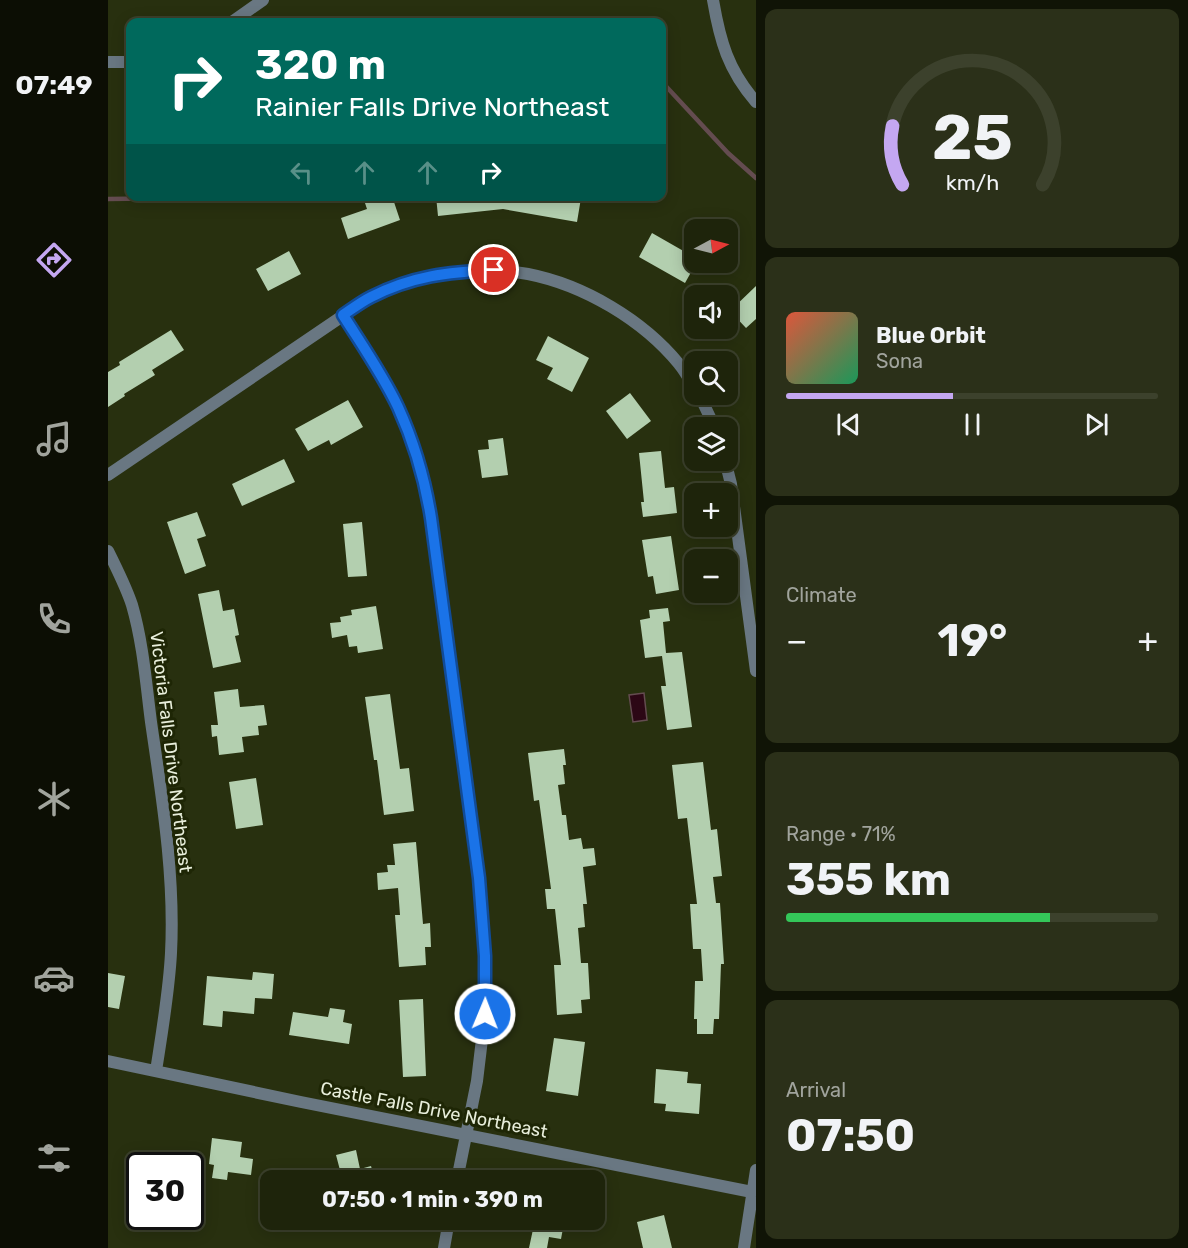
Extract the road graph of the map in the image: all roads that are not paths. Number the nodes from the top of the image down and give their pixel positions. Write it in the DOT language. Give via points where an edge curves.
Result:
graph roads {
  1 [pos="263,0"];
  2 [pos="714,0"];
  3 [pos="238,18"];
  4 [pos="108,62"];
  5 [pos="126,62"];
  6 [pos="756,102"];
  7 [pos="343,315"];
  8 [pos="684,372"];
  9 [pos="728,471"];
  10 [pos="108,475"];
  11 [pos="108,551"];
  12 [pos="756,670"];
  13 [pos="108,1061"];
  14 [pos="156,1071"];
  15 [pos="467,1135"];
  16 [pos="459,1170"];
  17 [pos="756,1170"];
  18 [pos="752,1192"];
  19 [pos="447,1230"];
  20 [pos="444,1248"];
  21 [pos="744,1248"];
  1 -- 3 [label="street"];
  2 -- 6 [label="street" via="724,52"];
  4 -- 5 [label="street"];
  7 -- 8 [label="street" via="394,286 423,278 494,270 528,274 560,282 627,316 655,339"];
  7 -- 10 [label="street"];
  7 -- 15 [label="street" via="384,381 410,435 431,518 479,878 485,956 485,1014"];
  9 -- 12 [label="street"];
  11 -- 14 [label="street, Victoria Falls Drive Northeast" via="136,622 165,820 171,953"];
  13 -- 14 [label="street, Castle Falls Drive Northeast"];
  14 -- 15 [label="street, Castle Falls Drive Northeast"];
  15 -- 16 [label="street"];
  15 -- 18 [label="street, Castle Falls Drive Northeast"];
  17 -- 18 [label="street"];
  18 -- 21 [label="street"];
  19 -- 20 [label="street"];
}
